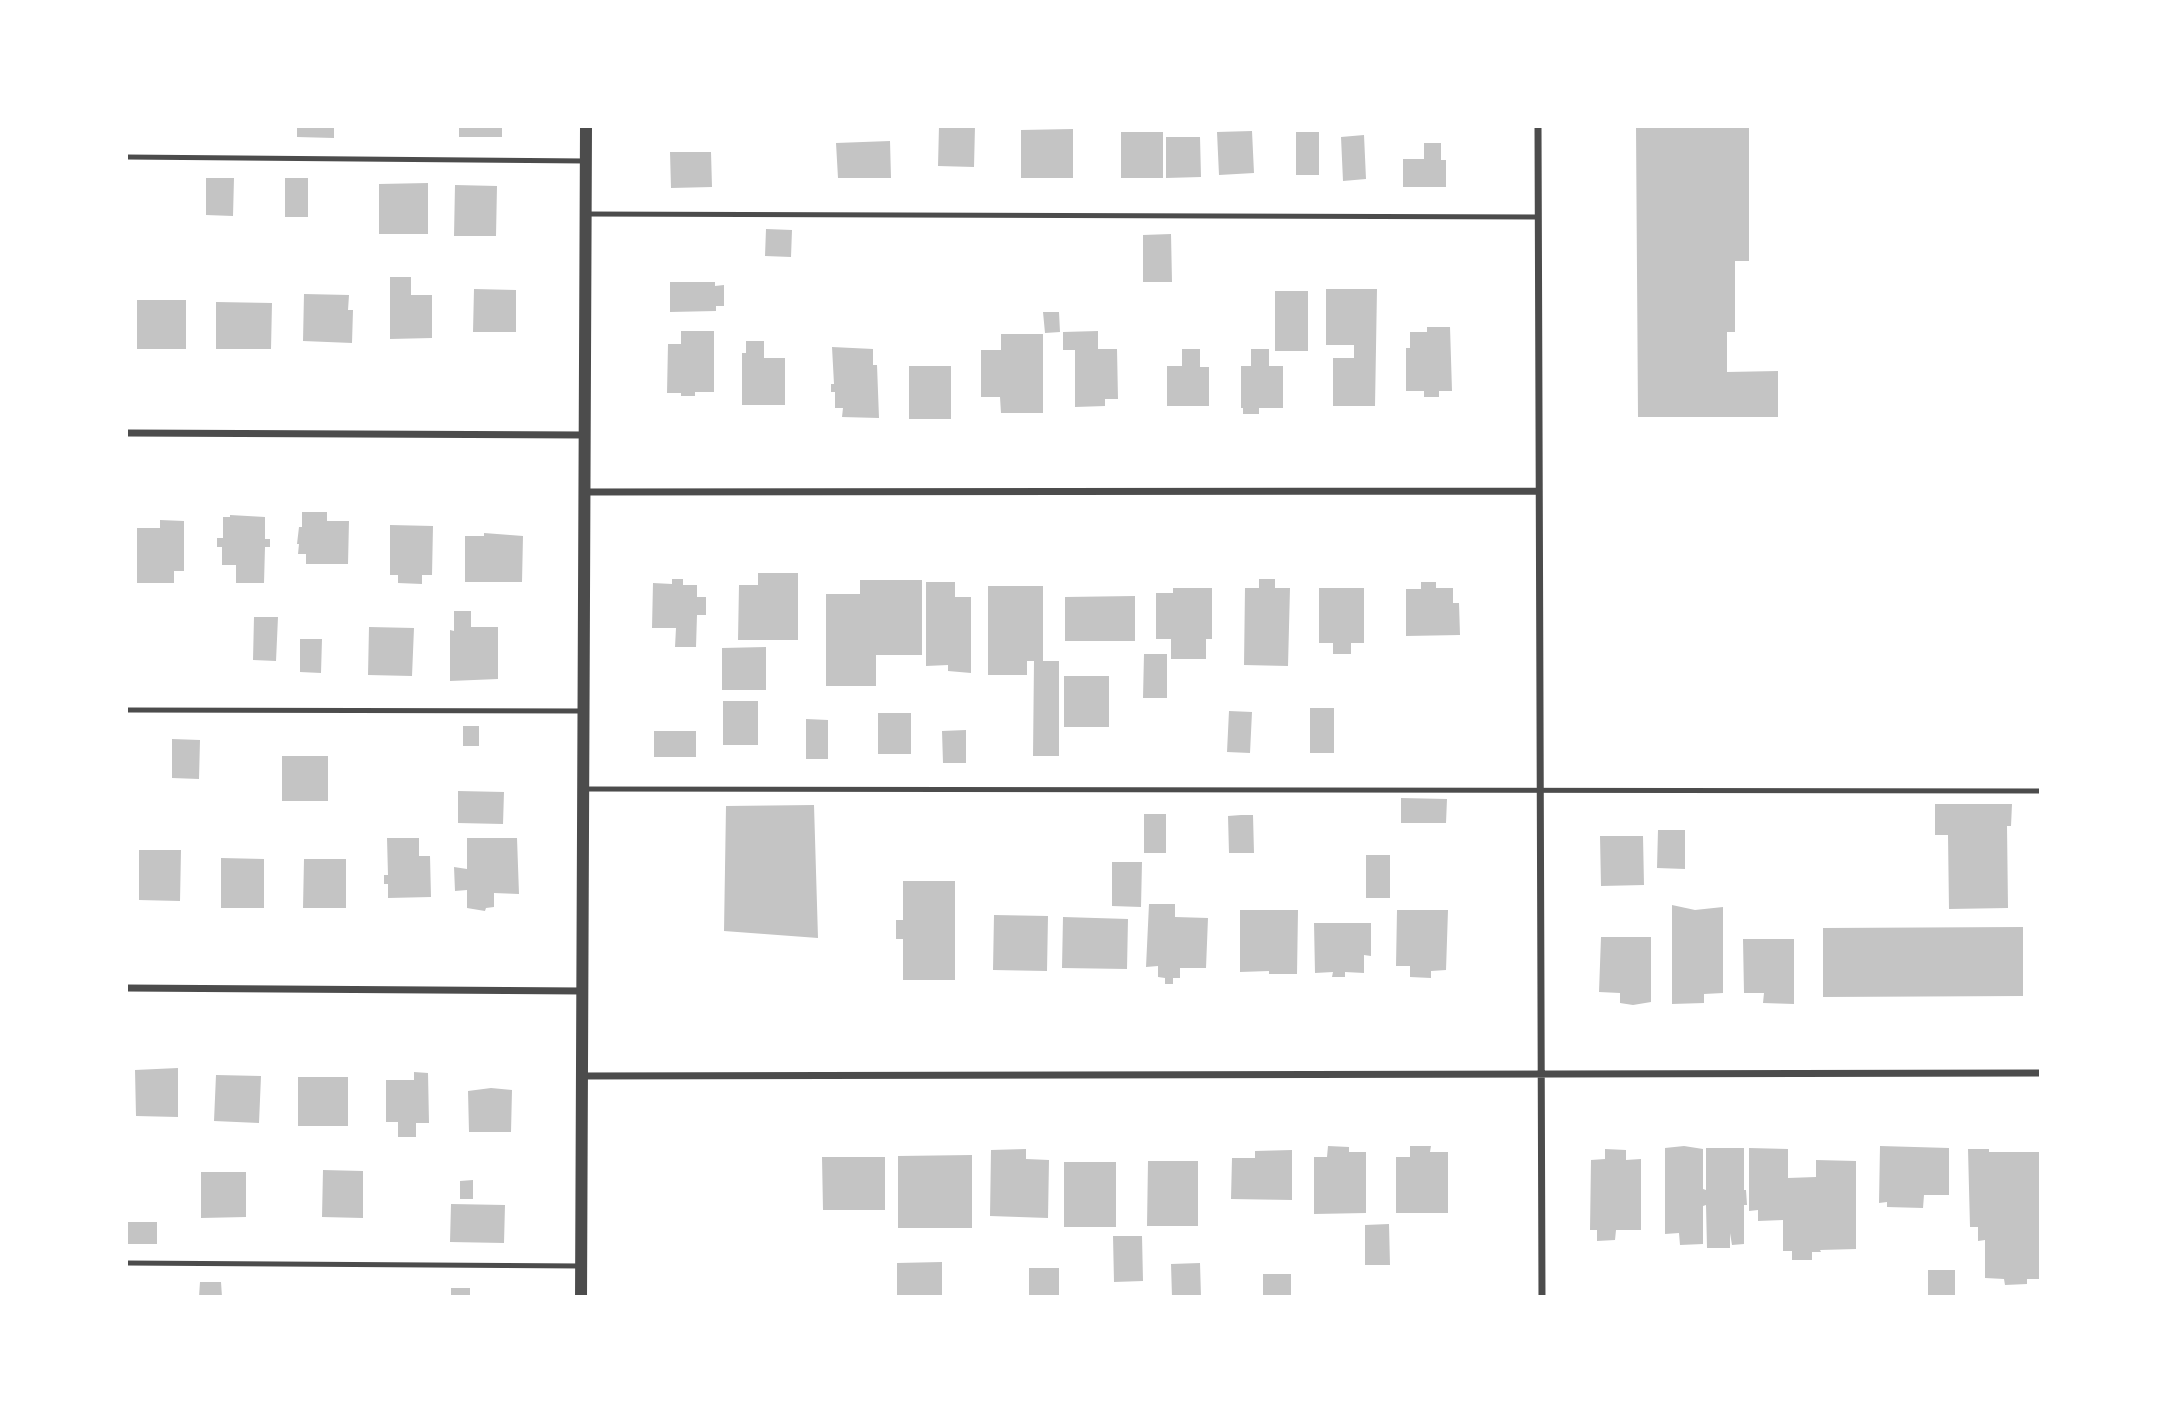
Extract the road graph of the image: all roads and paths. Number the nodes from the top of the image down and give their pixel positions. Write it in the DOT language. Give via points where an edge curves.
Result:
graph roads {
  1 [pos="586,126"];
  2 [pos="1538,126"];
  3 [pos="126,157"];
  4 [pos="586,161"];
  5 [pos="586,214"];
  6 [pos="1538,217"];
  7 [pos="126,433"];
  8 [pos="585,435"];
  9 [pos="1539,491"];
  10 [pos="585,492"];
  11 [pos="126,710"];
  12 [pos="584,711"];
  13 [pos="583,789"];
  14 [pos="1540,790"];
  15 [pos="2041,790"];
  16 [pos="126,988"];
  17 [pos="583,991"];
  18 [pos="2041,1073"];
  19 [pos="1541,1074"];
  20 [pos="582,1076"];
  21 [pos="126,1263"];
  22 [pos="581,1266"];
  23 [pos="581,1297"];
  24 [pos="1542,1297"];
  1 -- 4 [label="street"];
  2 -- 6 [label="street"];
  3 -- 4 [label="lane"];
  4 -- 5 [label="street"];
  5 -- 6 [label="lane"];
  5 -- 8 [label="street"];
  6 -- 9 [label="street"];
  7 -- 8 [label="street"];
  8 -- 10 [label="street"];
  9 -- 10 [label="street"];
  9 -- 14 [label="street"];
  10 -- 12 [label="street"];
  11 -- 12 [label="lane"];
  12 -- 13 [label="street"];
  13 -- 14 [label="lane"];
  13 -- 17 [label="street"];
  14 -- 15 [label="lane"];
  14 -- 19 [label="street"];
  16 -- 17 [label="street"];
  17 -- 20 [label="street"];
  18 -- 19 [label="street"];
  19 -- 20 [label="street"];
  19 -- 24 [label="street"];
  20 -- 22 [label="street"];
  21 -- 22 [label="lane"];
  22 -- 23 [label="street"];
}
